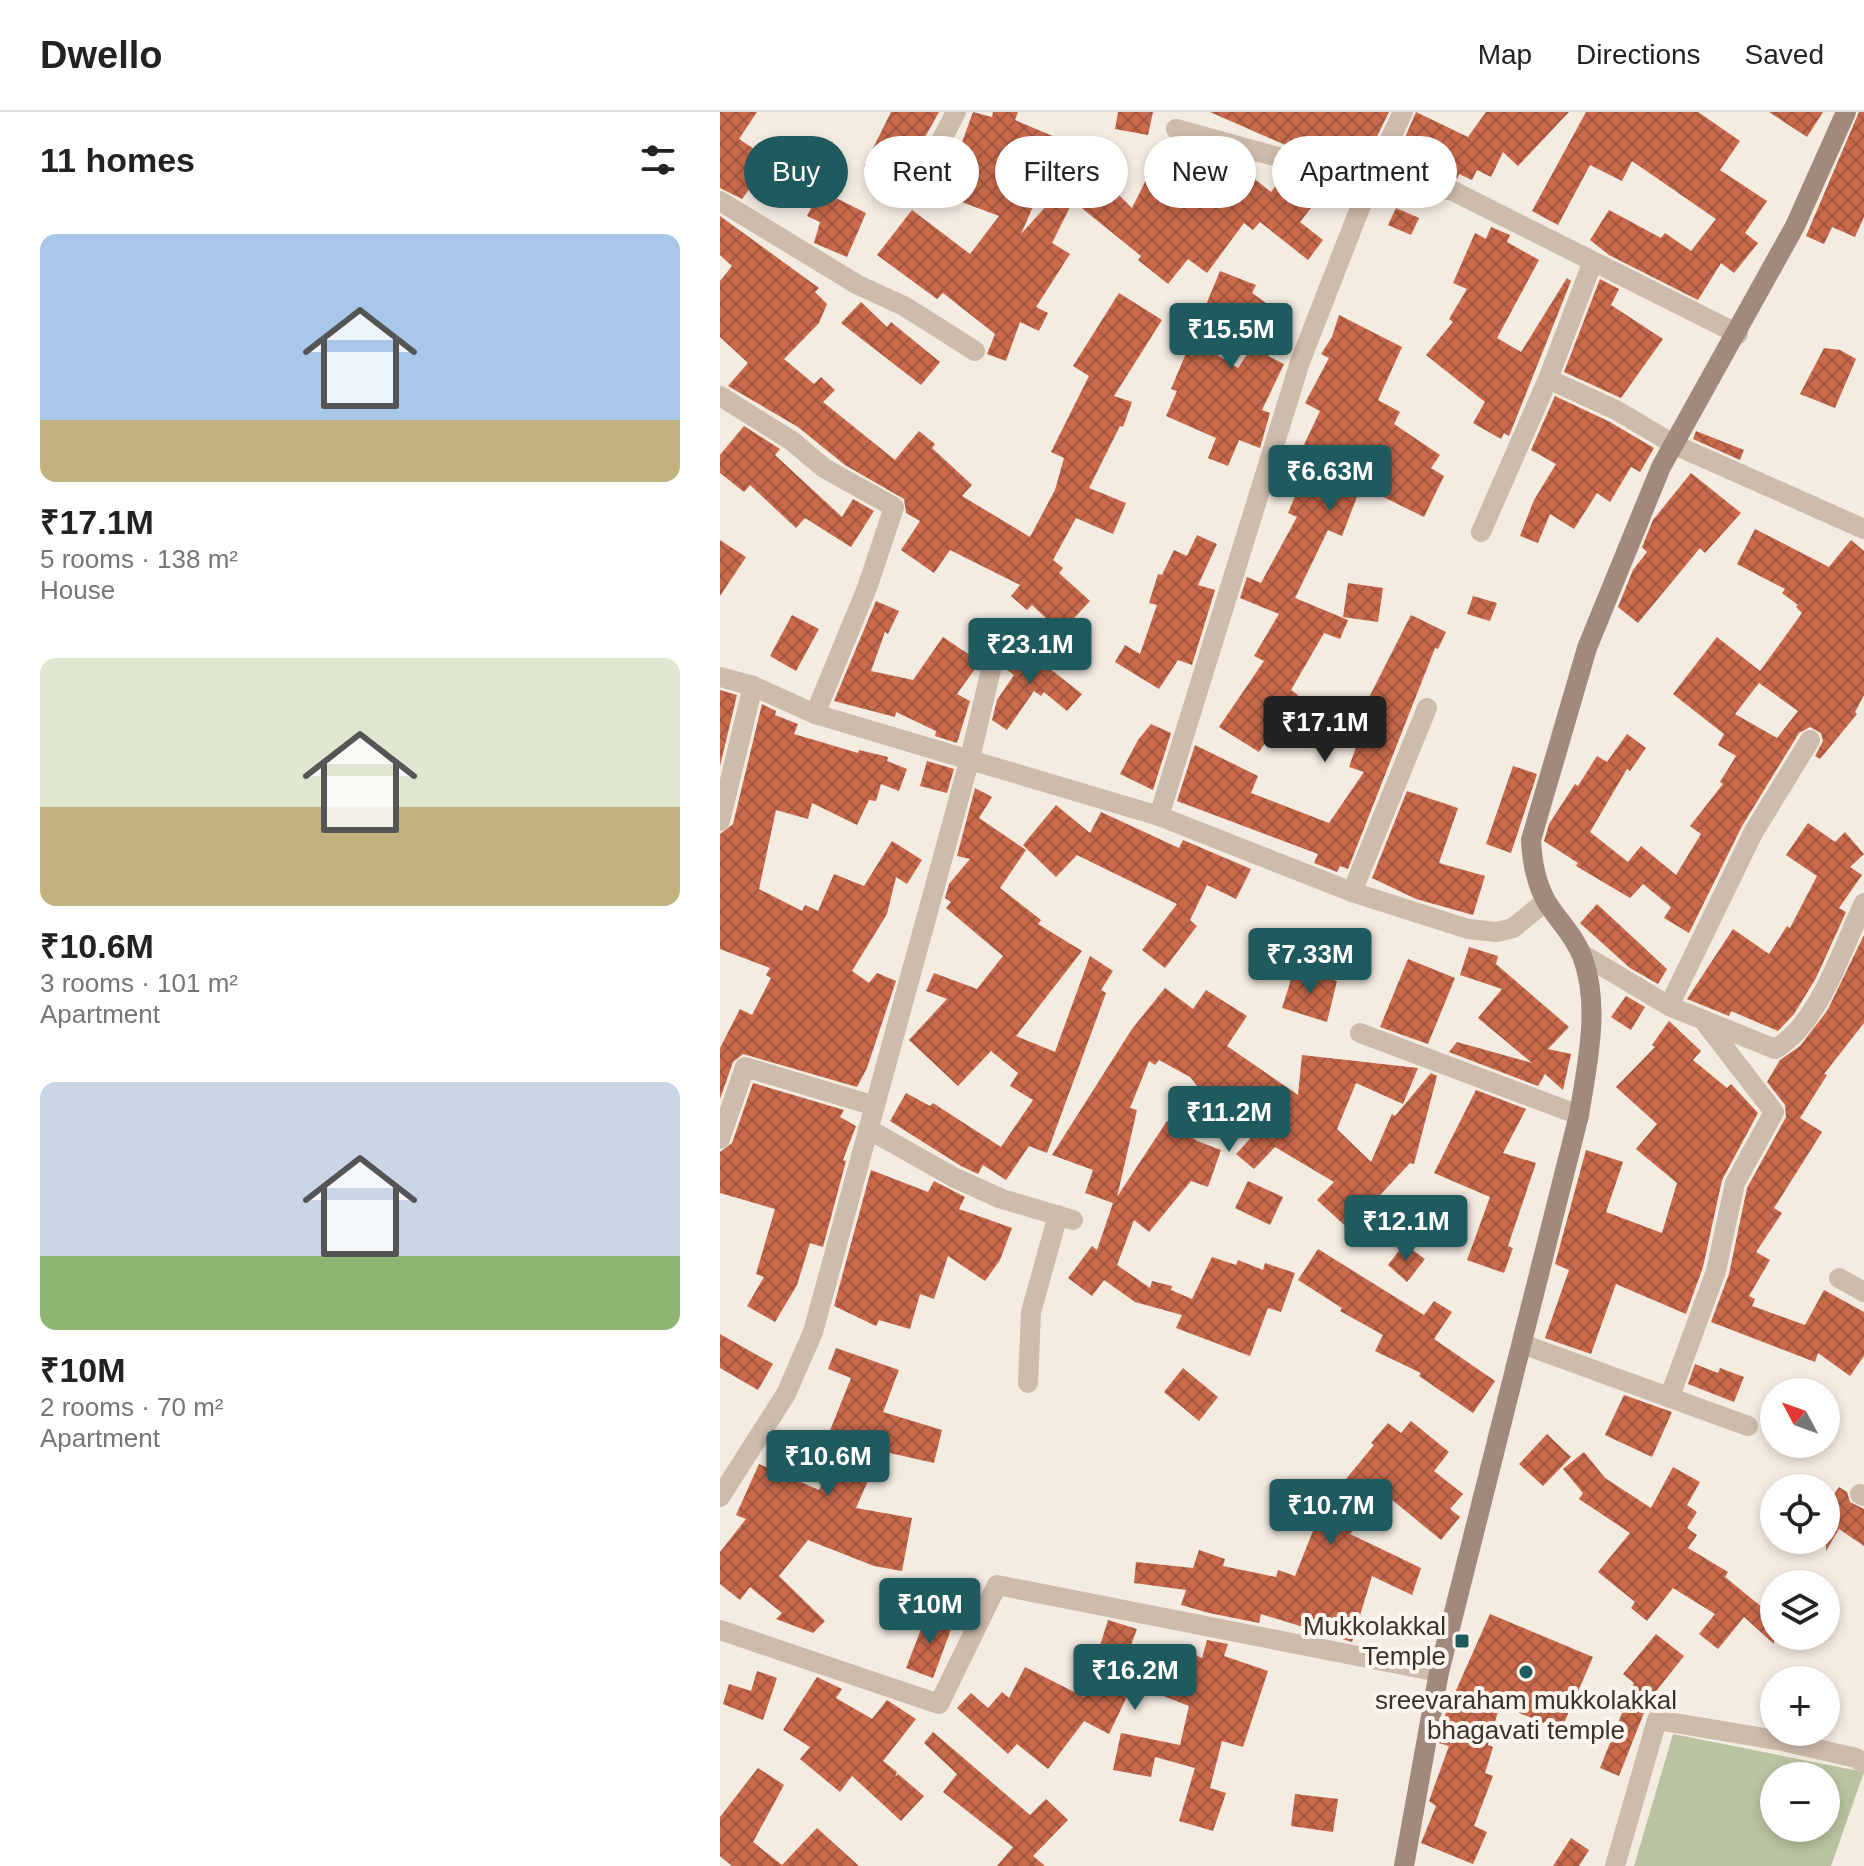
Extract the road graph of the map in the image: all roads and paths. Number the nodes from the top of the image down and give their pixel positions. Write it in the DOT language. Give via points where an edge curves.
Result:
graph roads {
  1 [pos="956,112"];
  2 [pos="1403,112"];
  3 [pos="1846,112"];
  4 [pos="1176,129"];
  5 [pos="944,136"];
  6 [pos="1392,136"];
  7 [pos="1272,155"];
  8 [pos="1457,193"];
  9 [pos="720,201"];
  10 [pos="1360,208"];
  11 [pos="1593,261"];
  12 [pos="1738,334"];
  13 [pos="975,351"];
  14 [pos="1548,379"];
  15 [pos="720,396"];
  16 [pos="1675,445"];
  17 [pos="1864,529"];
  18 [pos="1481,532"];
  19 [pos="997,645"];
  20 [pos="720,677"];
  21 [pos="753,686"];
  22 [pos="1427,708"];
  23 [pos="815,714"];
  24 [pos="1810,740"];
  25 [pos="970,758"];
  26 [pos="1159,816"];
  27 [pos="720,821"];
  28 [pos="1352,892"];
  29 [pos="1546,901"];
  30 [pos="1864,903"];
  31 [pos="1582,954"];
  32 [pos="1669,1006"];
  33 [pos="1703,1020"];
  34 [pos="1360,1033"];
  35 [pos="875,1106"];
  36 [pos="1579,1115"];
  37 [pos="868,1129"];
  38 [pos="720,1139"];
  39 [pos="1839,1278"];
  40 [pos="1864,1292"];
  41 [pos="1522,1344"];
  42 [pos="1028,1383"];
  43 [pos="1670,1396"];
  44 [pos="1748,1426"];
  45 [pos="720,1497"];
  46 [pos="720,1630"];
  47 [pos="1439,1672"];
  48 [pos="1864,1764"];
  49 [pos="1404,1866"];
  50 [pos="1615,1866"];
  1 -- 5 [label="street"];
  2 -- 6 [label="street"];
  3 -- 12 [label="main road" via="1795,226"];
  4 -- 7 [label="street"];
  8 -- 11 [label="street"];
  9 -- 13 [label="street"];
  10 -- 26 [label="street" via="1300,362"];
  11 -- 12 [label="street"];
  11 -- 14 [label="street"];
  12 -- 16 [label="main road"];
  14 -- 16 [label="street"];
  14 -- 18 [label="street"];
  15 -- 23 [label="street" via="824,468 894,507"];
  16 -- 17 [label="street"];
  16 -- 29 [label="main road" via="1661,467 1587,648 1531,840 1533,867"];
  19 -- 25 [label="street"];
  20 -- 21 [label="street"];
  21 -- 23 [label="street"];
  21 -- 27 [label="street"];
  22 -- 28 [label="street"];
  23 -- 25 [label="street"];
  24 -- 32 [label="street" via="1753,833"];
  25 -- 26 [label="street"];
  25 -- 35 [label="street"];
  26 -- 28 [label="street"];
  28 -- 29 [label="street" via="1468,929 1497,932 1513,928"];
  29 -- 31 [label="main road"];
  30 -- 33 [label="street" via="1809,1018 1789,1041 1775,1049"];
  31 -- 32 [label="street"];
  31 -- 36 [label="main road" via="1591,1007"];
  32 -- 33 [label="street"];
  33 -- 43 [label="street" via="1774,1112 1735,1183 1716,1271"];
  34 -- 36 [label="street"];
  35 -- 37 [label="street"];
  35 -- 38 [label="street" via="745,1067"];
  36 -- 41 [label="main road"];
  37 -- 42 [label="street" via="1002,1199 1065,1217 1031,1312"];
  37 -- 45 [label="street" via="813,1332 786,1394"];
  39 -- 40 [label="street"];
  41 -- 43 [label="street"];
  41 -- 47 [label="main road"];
  43 -- 44 [label="street"];
  46 -- 47 [label="street" via="939,1704 997,1585"];
  47 -- 49 [label="main road"];
  48 -- 50 [label="street" via="1782,1741 1657,1720"];
}
